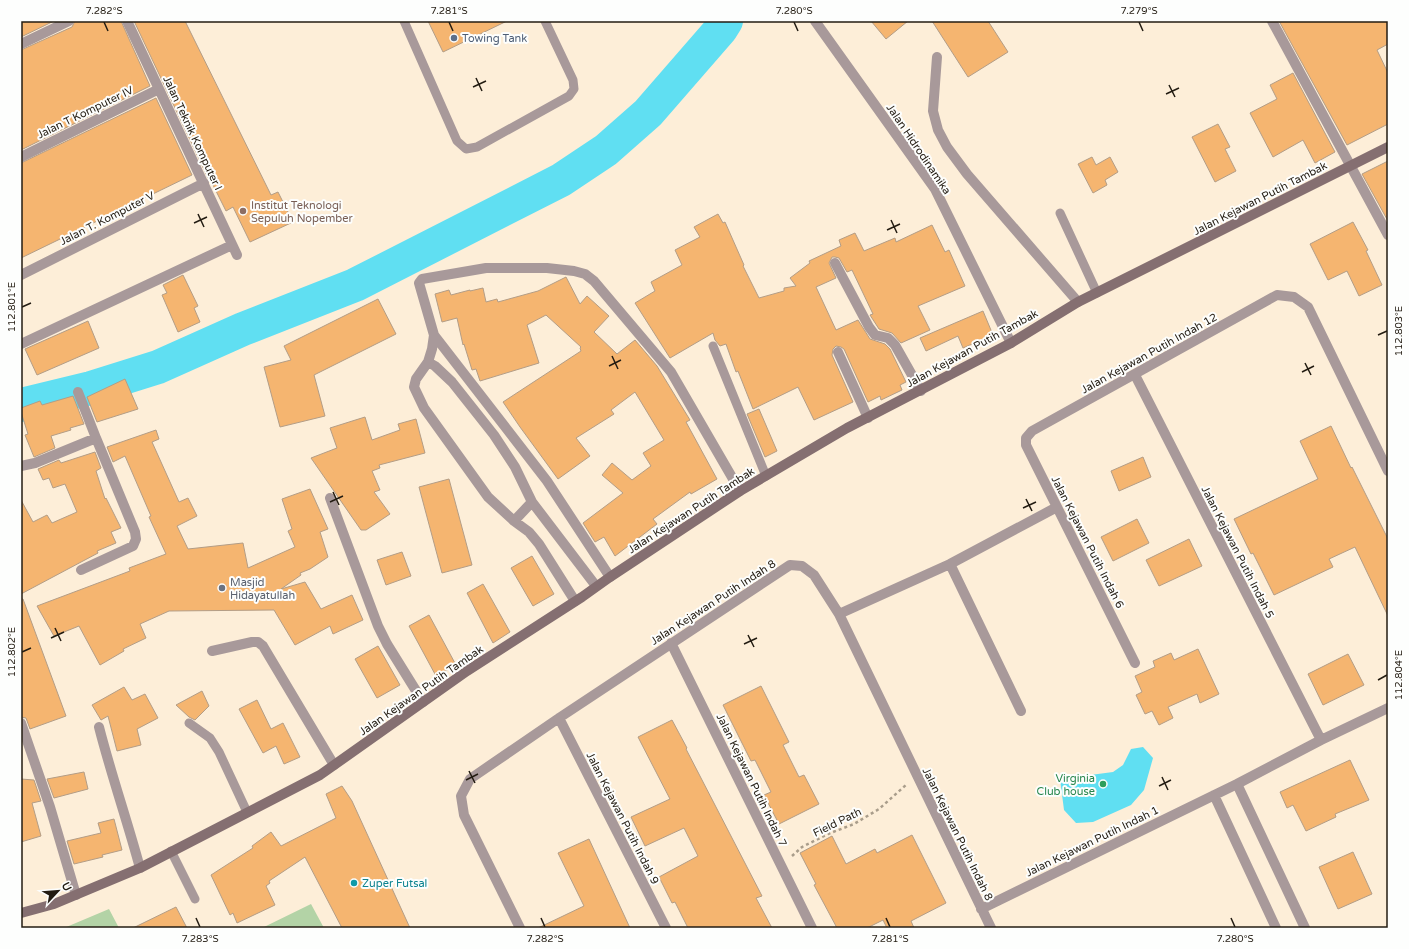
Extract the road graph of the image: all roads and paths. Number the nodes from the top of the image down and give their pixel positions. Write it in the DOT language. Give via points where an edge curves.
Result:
graph roads {
  1 [pos="69,21"];
  2 [pos="127,21"];
  3 [pos="404,21"];
  4 [pos="545,21"];
  5 [pos="815,21"];
  6 [pos="1272,21"];
  7 [pos="21,44"];
  8 [pos="937,57"];
  9 [pos="159,89"];
  10 [pos="1388,147"];
  11 [pos="21,157"];
  12 [pos="1351,166"];
  13 [pos="204,183"];
  14 [pos="1060,213"];
  15 [pos="1388,235"];
  16 [pos="232,245"];
  17 [pos="237,255"];
  18 [pos="835,263"];
  19 [pos="21,275"];
  20 [pos="1097,292"];
  21 [pos="1078,302"];
  22 [pos="434,335"];
  23 [pos="1011,342"];
  24 [pos="21,344"];
  25 [pos="713,346"];
  26 [pos="838,352"];
  27 [pos="428,362"];
  28 [pos="1135,375"];
  29 [pos="920,391"];
  30 [pos="78,392"];
  31 [pos="868,418"];
  32 [pos="1032,431"];
  33 [pos="96,438"];
  34 [pos="21,466"];
  35 [pos="1388,471"];
  36 [pos="766,476"];
  37 [pos="740,491"];
  38 [pos="330,498"];
  39 [pos="532,502"];
  40 [pos="1057,507"];
  41 [pos="514,521"];
  42 [pos="950,564"];
  43 [pos="81,570"];
  44 [pos="610,577"];
  45 [pos="596,586"];
  46 [pos="575,601"];
  47 [pos="840,614"];
  48 [pos="671,643"];
  49 [pos="212,651"];
  50 [pos="1135,663"];
  51 [pos="423,702"];
  52 [pos="1388,708"];
  53 [pos="1021,711"];
  54 [pos="559,718"];
  55 [pos="21,723"];
  56 [pos="189,723"];
  57 [pos="99,726"];
  58 [pos="1321,740"];
  59 [pos="334,765"];
  60 [pos="917,777"];
  61 [pos="1236,784"];
  62 [pos="1214,795"];
  63 [pos="247,812"];
  64 [pos="171,851"];
  65 [pos="780,864"];
  66 [pos="140,868"];
  67 [pos="76,895"];
  68 [pos="195,899"];
  69 [pos="981,909"];
  70 [pos="21,913"];
  71 [pos="520,928"];
  72 [pos="666,928"];
  73 [pos="812,928"];
  74 [pos="991,928"];
  75 [pos="1276,928"];
  76 [pos="1305,928"];
  1 -- 7 [label="street"];
  2 -- 9 [label="street, Jalan Teknik Komputer I"];
  3 -- 4 [label="lane" via="458,141 466,149 476,147 569,96 574,90 573,80"];
  5 -- 23 [label="street, Jalan Hidrodinamika" via="935,189"];
  6 -- 12 [label="street"];
  8 -- 21 [label="street" via="933,111 938,130 947,147 967,174"];
  9 -- 11 [label="street, Jalan T Komputer IV"];
  9 -- 13 [label="street, Jalan Teknik Komputer I"];
  10 -- 12 [label="street, Jalan Kejawan Putih Tambak"];
  12 -- 15 [label="street"];
  12 -- 20 [label="street, Jalan Kejawan Putih Tambak"];
  13 -- 16 [label="street, Jalan Teknik Komputer I"];
  13 -- 19 [label="street, Jalan T. Komputer V"];
  14 -- 20 [label="lane"];
  16 -- 17 [label="street, Jalan Teknik Komputer I"];
  16 -- 24 [label="street"];
  18 -- 29 [label="street" via="874,335 888,338 894,344"];
  20 -- 21 [label="street, Jalan Kejawan Putih Tambak"];
  21 -- 23 [label="street, Jalan Kejawan Putih Tambak"];
  22 -- 27 [label="street"];
  22 -- 37 [label="street" via="419,283 422,279 486,268 547,268 585,274 671,372"];
  22 -- 44 [label="street" via="546,481"];
  23 -- 29 [label="street, Jalan Kejawan Putih Tambak"];
  25 -- 36 [label="lane"];
  26 -- 31 [label="street"];
  27 -- 39 [label="street" via="452,382 494,435 515,467"];
  27 -- 41 [label="street" via="416,379 414,387 424,408 488,497"];
  28 -- 32 [label="street, Jalan Kejawan Putih Indah 12"];
  28 -- 35 [label="street, Jalan Kejawan Putih Indah 12" via="1277,295 1294,297 1308,307"];
  28 -- 58 [label="street, Jalan Kejawan Putih Indah 5"];
  29 -- 31 [label="street, Jalan Kejawan Putih Tambak"];
  30 -- 33 [label="street"];
  31 -- 36 [label="street, Jalan Kejawan Putih Tambak"];
  32 -- 40 [label="street, Jalan Kejawan Putih Indah 6" via="1026,438 1026,445"];
  33 -- 34 [label="street" via="35,463"];
  33 -- 43 [label="street" via="136,539 133,546"];
  36 -- 37 [label="street, Jalan Kejawan Putih Tambak"];
  37 -- 44 [label="street, Jalan Kejawan Putih Tambak"];
  38 -- 51 [label="street" via="378,626"];
  39 -- 41 [label="street"];
  39 -- 45 [label="street"];
  40 -- 42 [label="street"];
  40 -- 50 [label="street, Jalan Kejawan Putih Indah 6"];
  41 -- 46 [label="street" via="529,532 539,544"];
  42 -- 47 [label="street"];
  42 -- 53 [label="street"];
  44 -- 45 [label="street, Jalan Kejawan Putih Tambak"];
  45 -- 46 [label="street, Jalan Kejawan Putih Tambak"];
  46 -- 51 [label="street, Jalan Kejawan Putih Tambak"];
  47 -- 48 [label="street, Jalan Kejawan Putih Indah 8" via="814,575 802,566 790,565"];
  47 -- 60 [label="street, Jalan Kejawan Putih Indah 8"];
  48 -- 54 [label="street, Jalan Kejawan Putih Indah 8"];
  48 -- 65 [label="street, Jalan Kejawan Putih Indah 7"];
  49 -- 59 [label="street" via="252,642 258,642 263,646"];
  51 -- 59 [label="street, Jalan Kejawan Putih Tambak"];
  52 -- 58 [label="street, Jalan Kejawan Putih Indah 1"];
  54 -- 71 [label="street, Jalan Kejawan Putih Indah 8" via="470,779 461,796 464,816"];
  54 -- 72 [label="street, Jalan Kejawan Putih Indah 9"];
  55 -- 67 [label="street" via="50,807"];
  56 -- 63 [label="lane" via="210,738 216,747"];
  57 -- 66 [label="street" via="109,768"];
  58 -- 61 [label="street, Jalan Kejawan Putih Indah 1"];
  59 -- 63 [label="street, Jalan Kejawan Putih Tambak" via="320,775"];
  60 -- 65 [label="path, Field Path" via="879,809 854,824 802,847"];
  60 -- 69 [label="street, Jalan Kejawan Putih Indah 8"];
  61 -- 62 [label="street, Jalan Kejawan Putih Indah 1"];
  61 -- 76 [label="street"];
  62 -- 69 [label="street, Jalan Kejawan Putih Indah 1"];
  62 -- 75 [label="street"];
  63 -- 64 [label="street, Jalan Kejawan Putih Tambak"];
  64 -- 66 [label="street, Jalan Kejawan Putih Tambak"];
  64 -- 68 [label="lane"];
  65 -- 73 [label="street, Jalan Kejawan Putih Indah 7"];
  66 -- 67 [label="street, Jalan Kejawan Putih Tambak"];
  67 -- 70 [label="street, Jalan Kejawan Putih Tambak"];
  69 -- 74 [label="street, Jalan Kejawan Putih Indah 8"];
}
